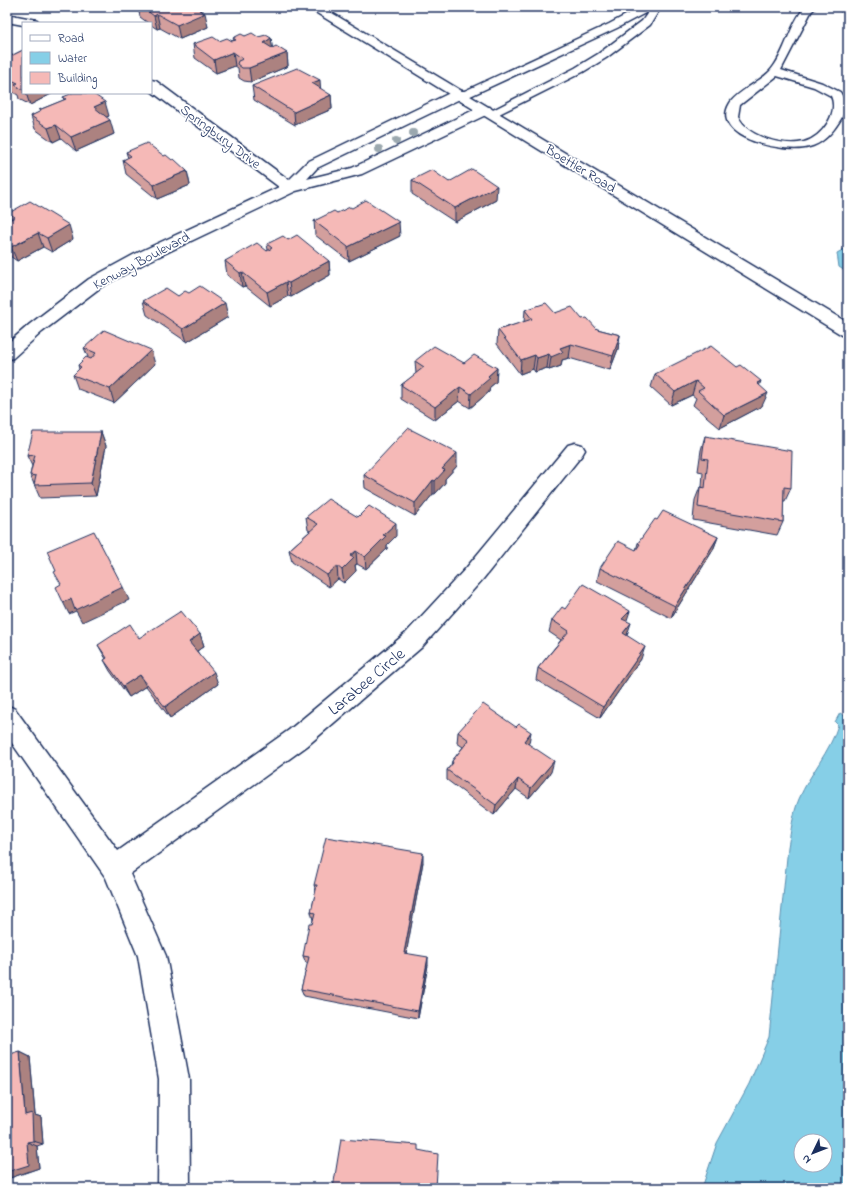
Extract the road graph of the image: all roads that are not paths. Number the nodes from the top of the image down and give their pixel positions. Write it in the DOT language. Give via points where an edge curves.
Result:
graph roads {
  1 [pos="313,7"];
  2 [pos="648,7"];
  3 [pos="656,7"];
  4 [pos="811,7"];
  5 [pos="839,7"];
  6 [pos="848,11"];
  7 [pos="7,18"];
  8 [pos="27,22"];
  9 [pos="776,72"];
  10 [pos="152,85"];
  11 [pos="460,95"];
  12 [pos="488,112"];
  13 [pos="290,188"];
  14 [pos="848,331"];
  15 [pos="7,354"];
  16 [pos="575,450"];
  17 [pos="7,716"];
  18 [pos="115,869"];
  19 [pos="174,1188"];
  1 -- 11 [label="street, Boettler Road"];
  2 -- 11 [label="lane" via="613,26"];
  3 -- 12 [label="lane" via="646,23 602,56 579,70"];
  4 -- 9 [label="lane"];
  5 -- 6 [label="lane"];
  7 -- 8 [label="street"];
  9 -- 9 [label="lane" via="735,104 732,117 740,130 757,139 780,144 805,145 822,136 834,121 840,106 836,94 818,85"];
  10 -- 13 [label="street, Springbury Drive"];
  11 -- 12 [label="street, Boettler Road"];
  11 -- 13 [label="street, Kenway Boulevard" via="312,165"];
  12 -- 13 [label="street, Kenway Boulevard" via="357,171"];
  12 -- 14 [label="street, Boettler Road"];
  13 -- 15 [label="street, Kenway Boulevard" via="141,258 95,283 36,328"];
  16 -- 18 [label="street, Larabee Circle" via="475,573 414,640 298,738"];
  17 -- 18 [label="street"];
  18 -- 19 [label="street" via="152,956 174,1079"];
}
